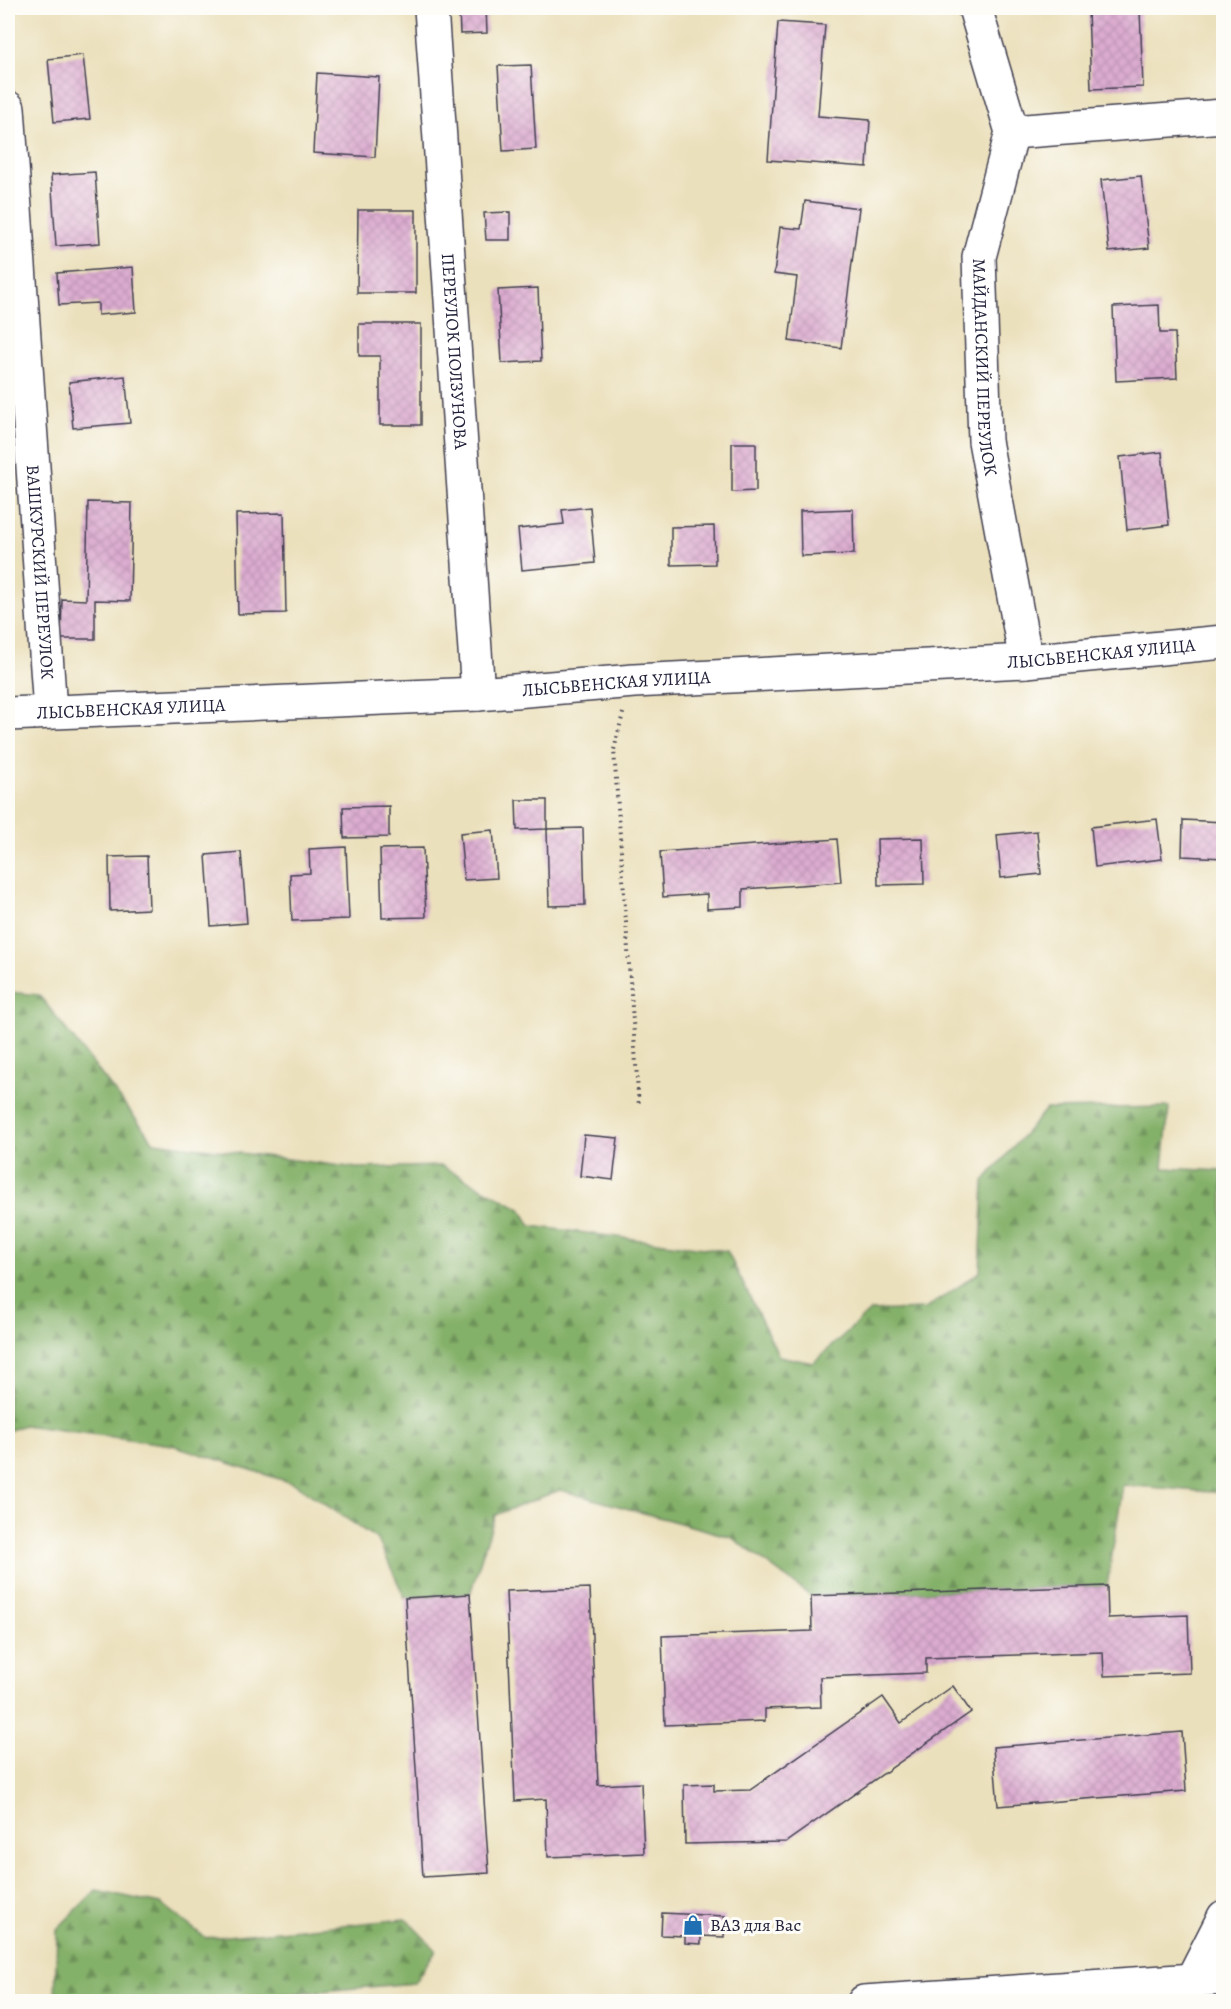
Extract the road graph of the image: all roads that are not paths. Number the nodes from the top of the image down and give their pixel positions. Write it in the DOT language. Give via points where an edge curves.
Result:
graph roads {
  1 [pos="431,8"];
  2 [pos="975,8"];
  3 [pos="8,108"];
  4 [pos="1224,116"];
  5 [pos="1012,132"];
  6 [pos="1224,642"];
  7 [pos="1026,662"];
  8 [pos="478,694"];
  9 [pos="50,711"];
  10 [pos="8,714"];
  11 [pos="1224,1917"];
  12 [pos="1208,1979"];
  13 [pos="928,1999"];
  14 [pos="864,2001"];
  1 -- 8 [label="street, ПЕРЕУЛОК ПОЛЗУНОВА"];
  2 -- 5 [label="street"];
  3 -- 9 [label="street, ВАШКУРСКИЙ ПЕРЕУЛОК"];
  4 -- 5 [label="street"];
  5 -- 7 [label="street, МАЙДАНСКИЙ ПЕРЕУЛОК" via="979,257 985,441"];
  6 -- 7 [label="street, ЛЫСЬВЕНСКАЯ УЛИЦА"];
  7 -- 8 [label="street, ЛЫСЬВЕНСКАЯ УЛИЦА" via="634,681"];
  8 -- 9 [label="street, ЛЫСЬВЕНСКАЯ УЛИЦА"];
  9 -- 10 [label="street, ЛЫСЬВЕНСКАЯ УЛИЦА"];
  11 -- 12 [label="street"];
  12 -- 13 [label="street"];
  13 -- 14 [label="street"];
}
